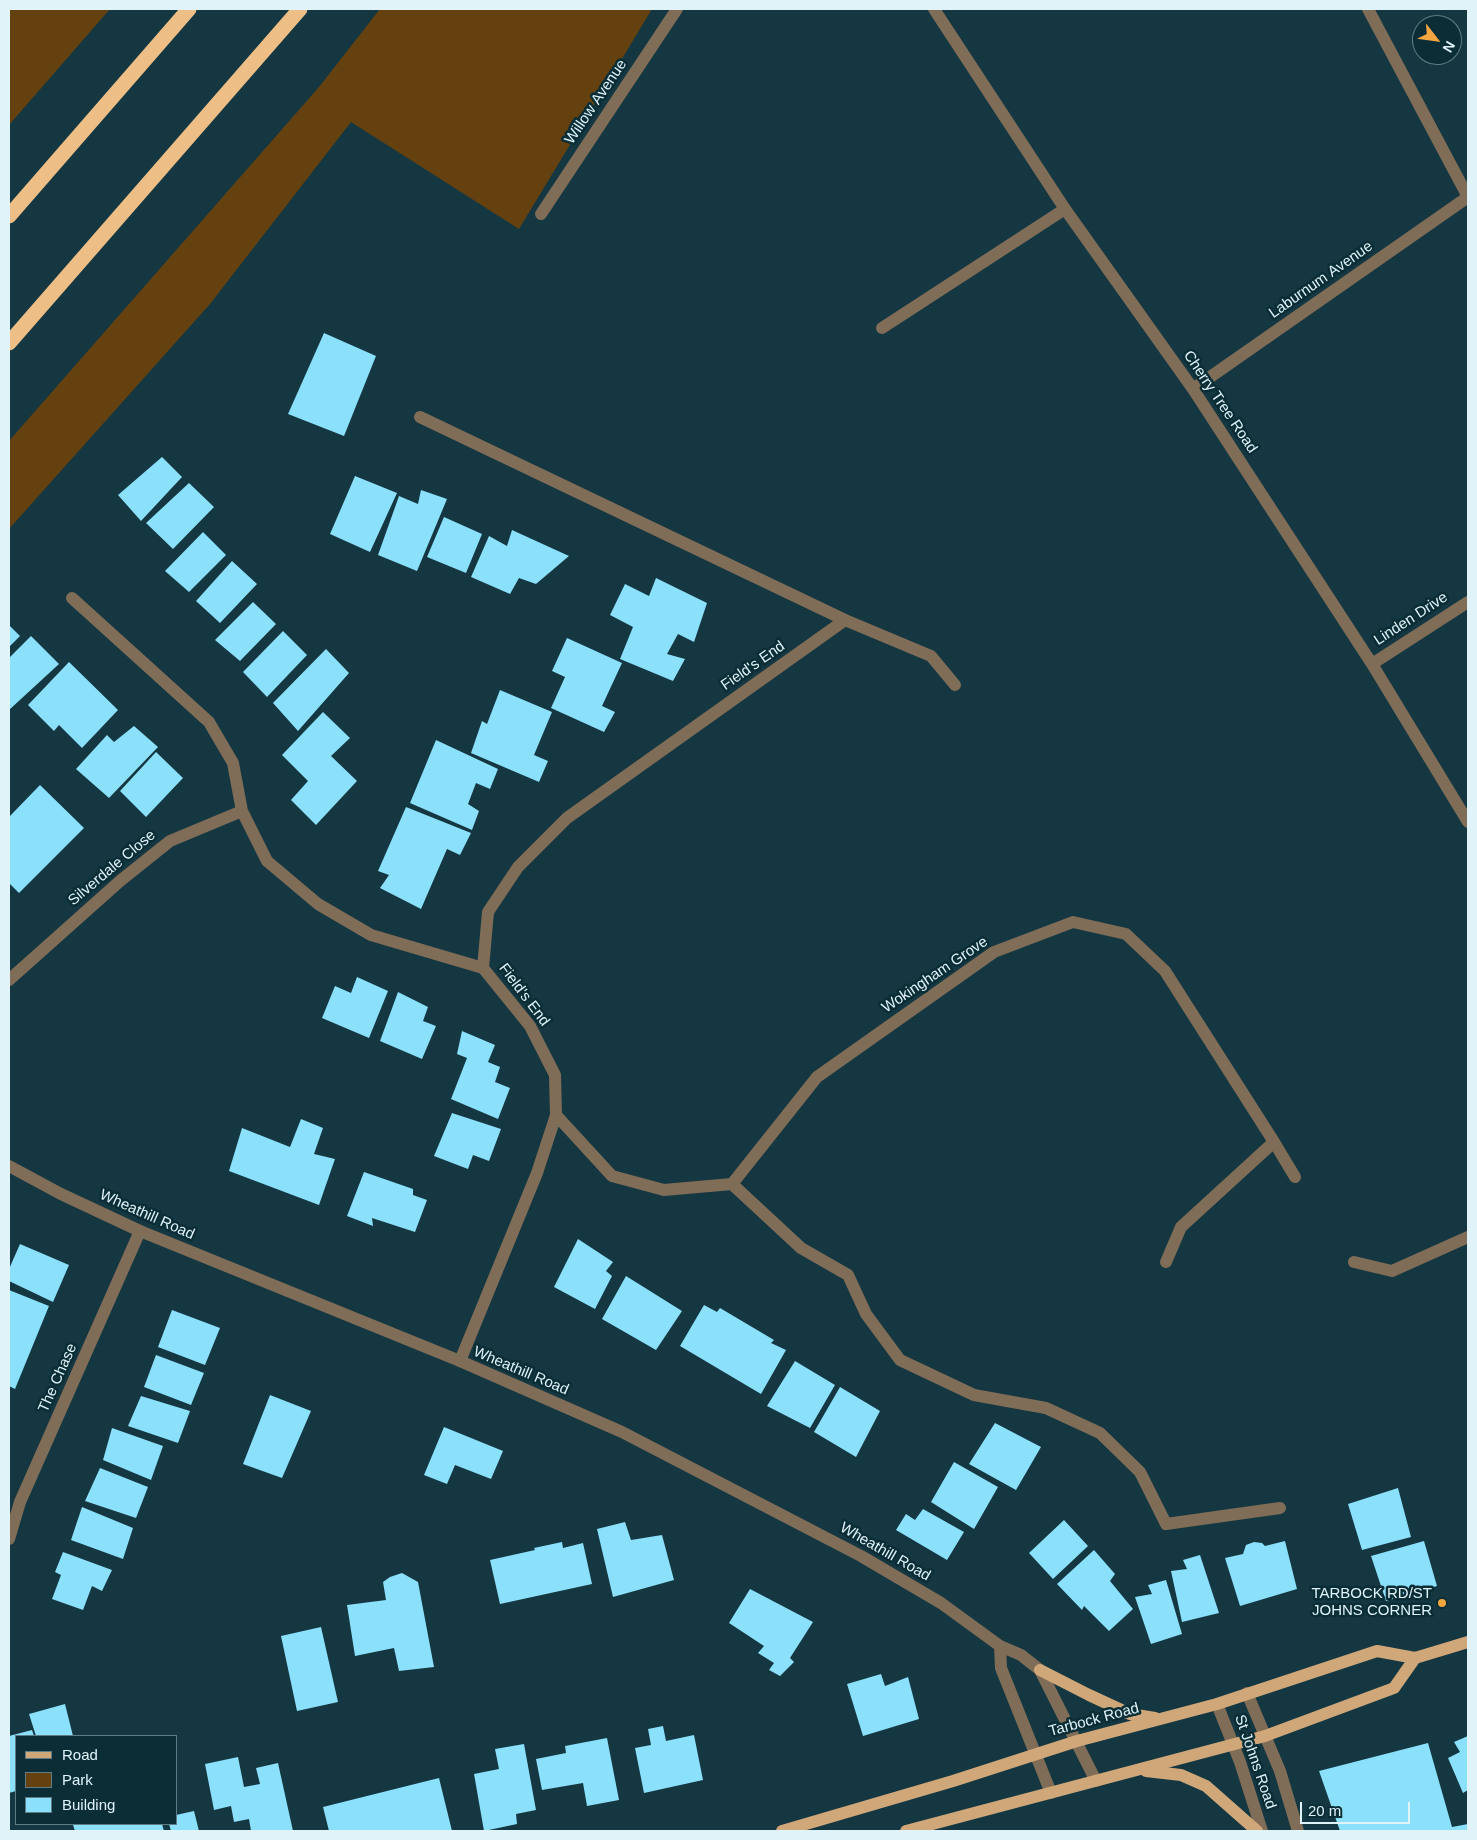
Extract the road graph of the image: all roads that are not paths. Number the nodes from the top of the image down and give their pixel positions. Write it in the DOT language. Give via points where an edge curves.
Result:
graph roads {
  1 [pos="189,9"];
  2 [pos="300,9"];
  3 [pos="677,9"];
  4 [pos="934,9"];
  5 [pos="1368,9"];
  6 [pos="1468,197"];
  7 [pos="1065,209"];
  8 [pos="541,214"];
  9 [pos="9,216"];
  10 [pos="882,328"];
  11 [pos="9,343"];
  12 [pos="1193,389"];
  13 [pos="420,417"];
  14 [pos="72,598"];
  15 [pos="1468,602"];
  16 [pos="846,620"];
  17 [pos="1372,664"];
  18 [pos="955,685"];
  19 [pos="242,811"];
  20 [pos="1468,822"];
  21 [pos="483,968"];
  22 [pos="9,980"];
  23 [pos="556,1115"];
  24 [pos="1274,1142"];
  25 [pos="9,1166"];
  26 [pos="1294,1177"];
  27 [pos="732,1184"];
  28 [pos="140,1231"];
  29 [pos="1468,1237"];
  30 [pos="1166,1262"];
  31 [pos="1354,1262"];
  32 [pos="460,1362"];
  33 [pos="1280,1508"];
  34 [pos="9,1539"];
  35 [pos="1468,1642"];
  36 [pos="1000,1646"];
  37 [pos="1416,1658"];
  38 [pos="1040,1670"];
  39 [pos="1247,1694"];
  40 [pos="1217,1704"];
  41 [pos="1160,1718"];
  42 [pos="1266,1736"];
  43 [pos="1076,1741"];
  44 [pos="1234,1745"];
  45 [pos="1036,1753"];
  46 [pos="1138,1770"];
  47 [pos="1096,1781"];
  48 [pos="1052,1793"];
  49 [pos="782,1831"];
  50 [pos="906,1831"];
  51 [pos="1256,1831"];
  52 [pos="1262,1831"];
  53 [pos="1298,1831"];
  1 -- 9 [label="highway"];
  2 -- 11 [label="highway"];
  3 -- 8 [label="street, Willow Avenue"];
  4 -- 7 [label="street, Cherry Tree Road"];
  5 -- 6 [label="street"];
  6 -- 12 [label="street, Laburnum Avenue"];
  7 -- 10 [label="street"];
  7 -- 12 [label="street, Cherry Tree Road"];
  12 -- 17 [label="street, Cherry Tree Road"];
  13 -- 16 [label="street"];
  14 -- 19 [label="street" via="209,722 233,763"];
  15 -- 17 [label="street, Linden Drive"];
  16 -- 18 [label="street" via="931,656"];
  16 -- 21 [label="street, Field's End" via="568,818 518,867 488,912"];
  17 -- 20 [label="street, Cherry Tree Road"];
  19 -- 21 [label="street" via="267,861 318,904 371,935"];
  19 -- 22 [label="street, Silverdale Close" via="170,841 120,880"];
  21 -- 23 [label="street, Field's End" via="530,1026 555,1075"];
  23 -- 27 [label="street" via="612,1176 664,1190"];
  23 -- 32 [label="street, Field's End" via="537,1173"];
  24 -- 26 [label="street, Wokingham Grove"];
  24 -- 27 [label="street, Wokingham Grove" via="1165,971 1126,934 1073,922 994,952 816,1077"];
  24 -- 30 [label="street" via="1181,1227"];
  25 -- 28 [label="street, Wheathill Road"];
  27 -- 33 [label="street" via="801,1248 848,1275 866,1314 900,1360 974,1395 1046,1408 1100,1433 1140,1472 1166,1524"];
  28 -- 32 [label="street, Wheathill Road"];
  28 -- 34 [label="street, The Chase" via="20,1502"];
  29 -- 31 [label="street" via="1392,1272"];
  32 -- 36 [label="street, Wheathill Road" via="622,1432 861,1556 941,1603"];
  35 -- 37 [label="main road, Tarbock Road"];
  36 -- 38 [label="street, Wheathill Road" via="1021,1655"];
  36 -- 45 [label="street" via="1002,1668"];
  37 -- 39 [label="main road, Tarbock Road" via="1377,1652"];
  37 -- 42 [label="main road" via="1394,1688"];
  38 -- 41 [label="main road" via="1130,1714"];
  38 -- 43 [label="street, Wheathill Road"];
  39 -- 40 [label="main road, Tarbock Road"];
  39 -- 42 [label="street, St Johns Road"];
  40 -- 41 [label="main road, Tarbock Road"];
  40 -- 44 [label="street, St Johns Road"];
  41 -- 43 [label="main road, Tarbock Road"];
  42 -- 44 [label="main road"];
  42 -- 53 [label="street, St Johns Road"];
  43 -- 45 [label="main road, Tarbock Road"];
  43 -- 47 [label="street, Wheathill Road"];
  44 -- 46 [label="main road"];
  44 -- 52 [label="street, St Johns Road"];
  45 -- 48 [label="street"];
  45 -- 49 [label="main road, Tarbock Road"];
  46 -- 47 [label="main road"];
  46 -- 51 [label="main road" via="1181,1775 1206,1786"];
  47 -- 48 [label="main road"];
  48 -- 50 [label="main road"];
}
